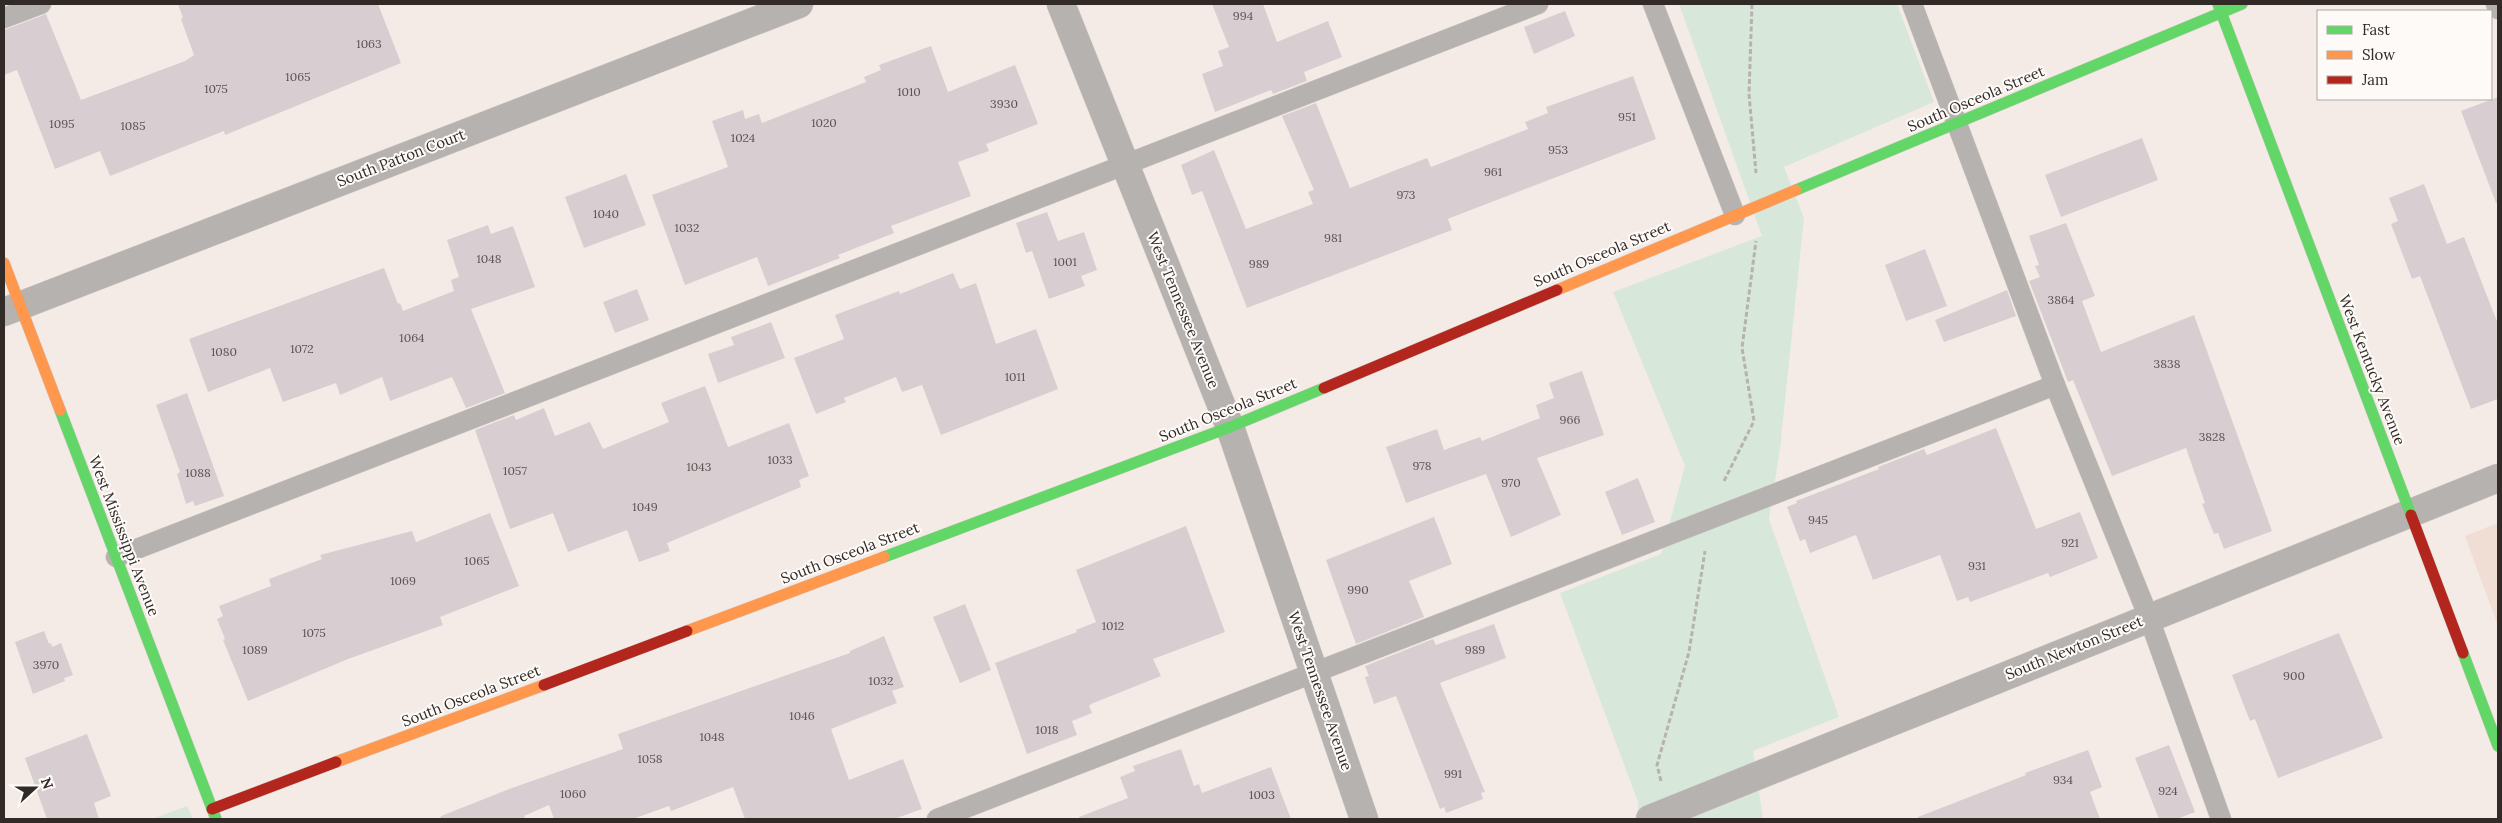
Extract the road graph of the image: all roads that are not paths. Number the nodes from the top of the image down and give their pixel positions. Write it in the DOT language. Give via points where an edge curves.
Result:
graph roads {
  1 [pos="41,4"];
  2 [pos="799,4"];
  3 [pos="1061,4"];
  4 [pos="1538,4"];
  5 [pos="1653,4"];
  6 [pos="1912,4"];
  7 [pos="2242,4"];
  8 [pos="2496,4"];
  9 [pos="2220,8"];
  10 [pos="2498,9"];
  11 [pos="4,18"];
  12 [pos="1958,122"];
  13 [pos="1125,165"];
  14 [pos="1735,215"];
  15 [pos="4,262"];
  16 [pos="12,309"];
  17 [pos="2055,384"];
  18 [pos="1230,427"];
  19 [pos="2498,478"];
  20 [pos="2410,512"];
  21 [pos="116,557"];
  22 [pos="2149,618"];
  23 [pos="1314,673"];
  24 [pos="2498,746"];
  25 [pos="214,814"];
  26 [pos="1660,815"];
  27 [pos="936,819"];
  28 [pos="1364,819"];
  29 [pos="2221,819"];
  1 -- 11 [label="lane"];
  2 -- 16 [label="street, South Patton Court"];
  3 -- 13 [label="street, West Tennessee Avenue"];
  4 -- 13 [label="lane"];
  5 -- 14 [label="lane"];
  6 -- 12 [label="lane"];
  7 -- 9 [label="street, South Osceola Street"];
  8 -- 10 [label="lane"];
  9 -- 12 [label="street, South Osceola Street"];
  9 -- 20 [label="street, West Kentucky Avenue"];
  12 -- 14 [label="street, South Osceola Street"];
  12 -- 17 [label="lane"];
  13 -- 18 [label="street, West Tennessee Avenue"];
  13 -- 21 [label="lane"];
  14 -- 18 [label="street, South Osceola Street"];
  15 -- 16 [label="street, West Mississippi Avenue"];
  16 -- 21 [label="street, West Mississippi Avenue"];
  17 -- 22 [label="lane"];
  17 -- 23 [label="lane"];
  18 -- 23 [label="street, West Tennessee Avenue"];
  18 -- 25 [label="street, South Osceola Street"];
  19 -- 20 [label="street, South Newton Street"];
  20 -- 22 [label="street, South Newton Street"];
  20 -- 24 [label="street, West Kentucky Avenue"];
  21 -- 25 [label="street, West Mississippi Avenue"];
  22 -- 26 [label="street, South Newton Street"];
  22 -- 29 [label="lane"];
  23 -- 27 [label="lane"];
  23 -- 28 [label="street, West Tennessee Avenue"];
}
